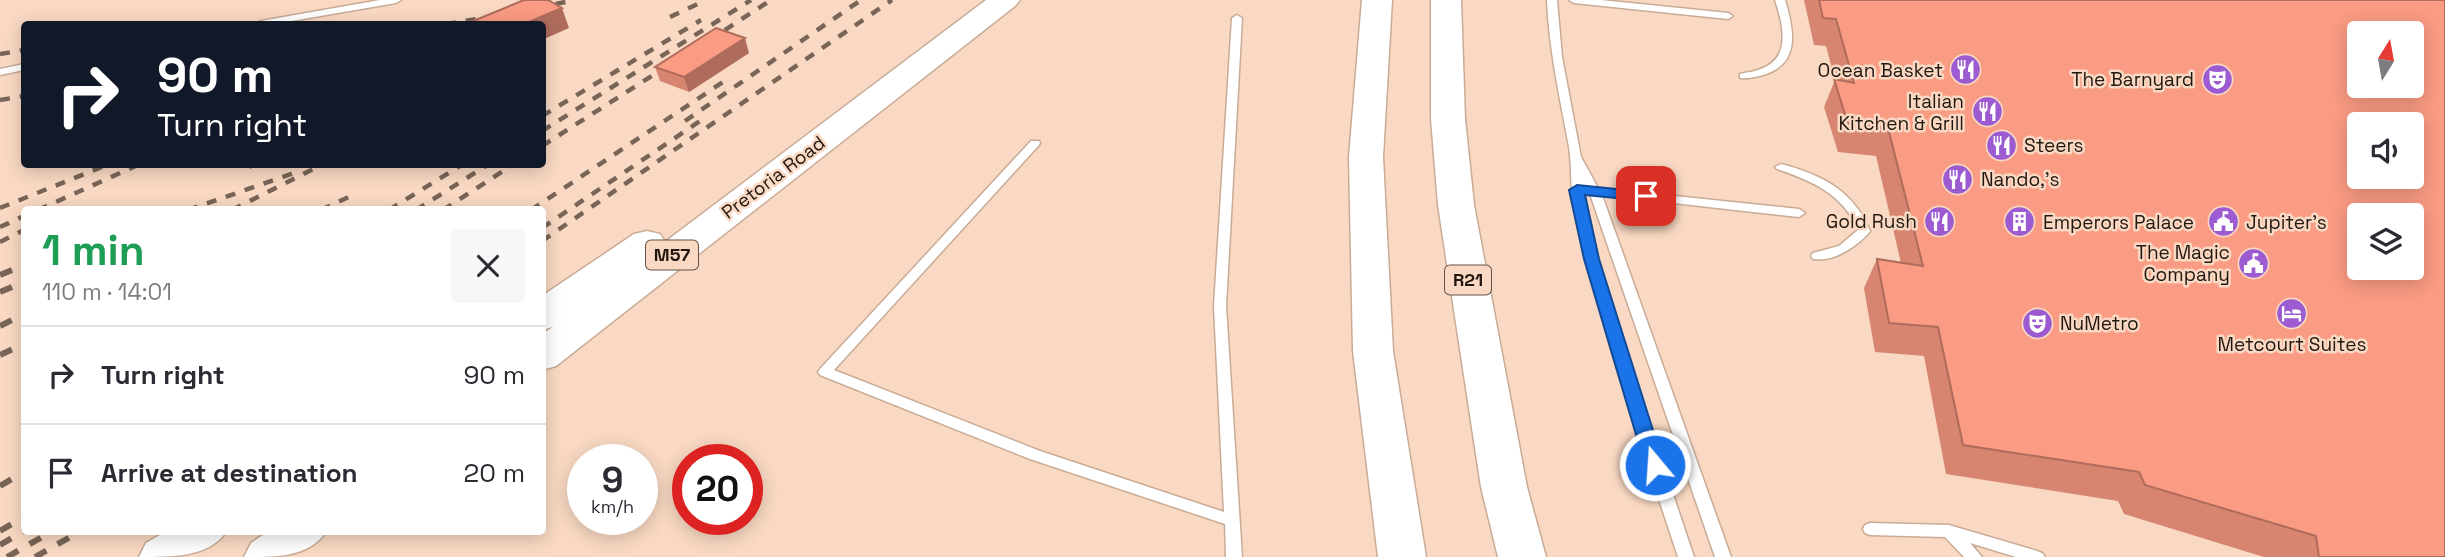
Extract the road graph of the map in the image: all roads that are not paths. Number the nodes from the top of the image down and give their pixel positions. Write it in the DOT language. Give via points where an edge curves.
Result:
graph roads {
  1 [pos="396,0"];
  2 [pos="977,0"];
  3 [pos="1005,0"];
  4 [pos="1377,0"];
  5 [pos="1446,0"];
  6 [pos="1552,0"];
  7 [pos="1574,0"];
  8 [pos="1780,0"];
  9 [pos="1728,16"];
  10 [pos="1237,18"];
  11 [pos="278,21"];
  12 [pos="21,68"];
  13 [pos="0,72"];
  14 [pos="1744,76"];
  15 [pos="1035,143"];
  16 [pos="1576,155"];
  17 [pos="1781,167"];
  18 [pos="1577,190"];
  19 [pos="1594,190"];
  20 [pos="1799,213"];
  21 [pos="1817,256"];
  22 [pos="546,313"];
  23 [pos="546,353"];
  24 [pos="1231,520"];
  25 [pos="1870,529"];
  26 [pos="1949,531"];
  27 [pos="198,535"];
  28 [pos="299,535"];
  29 [pos="321,535"];
  30 [pos="163,557"];
  31 [pos="268,557"];
  32 [pos="297,557"];
  33 [pos="1234,557"];
  34 [pos="1402,557"];
  35 [pos="1522,557"];
  36 [pos="1686,557"];
  37 [pos="1723,557"];
  38 [pos="1974,557"];
  39 [pos="2037,557"];
  1 -- 11 [label="lane"];
  2 -- 22 [label="main road, Pretoria Road / M57"];
  3 -- 23 [label="main road, Pretoria Road / M57"];
  4 -- 34 [label="main road" via="1366,157 1373,351"];
  5 -- 35 [label="main road, R21" via="1455,205 1504,487"];
  6 -- 16 [label="lane" via="1562,95"];
  7 -- 9 [label="lane"];
  8 -- 14 [label="lane" via="1787,52 1772,68"];
  10 -- 24 [label="lane" via="1220,306"];
  12 -- 13 [label="lane"];
  15 -- 24 [label="lane" via="825,372 1035,455"];
  16 -- 18 [label="lane"];
  16 -- 19 [label="lane"];
  17 -- 21 [label="lane" via="1830,187 1859,216 1864,231 1850,246"];
  18 -- 19 [label="lane"];
  18 -- 36 [label="lane" via="1591,259"];
  19 -- 20 [label="lane"];
  19 -- 37 [label="lane"];
  24 -- 33 [label="lane"];
  25 -- 26 [label="lane"];
  26 -- 38 [label="lane"];
  26 -- 39 [label="lane"];
  27 -- 30 [label="main road"];
  28 -- 31 [label="main road"];
  29 -- 32 [label="main road"];
}
